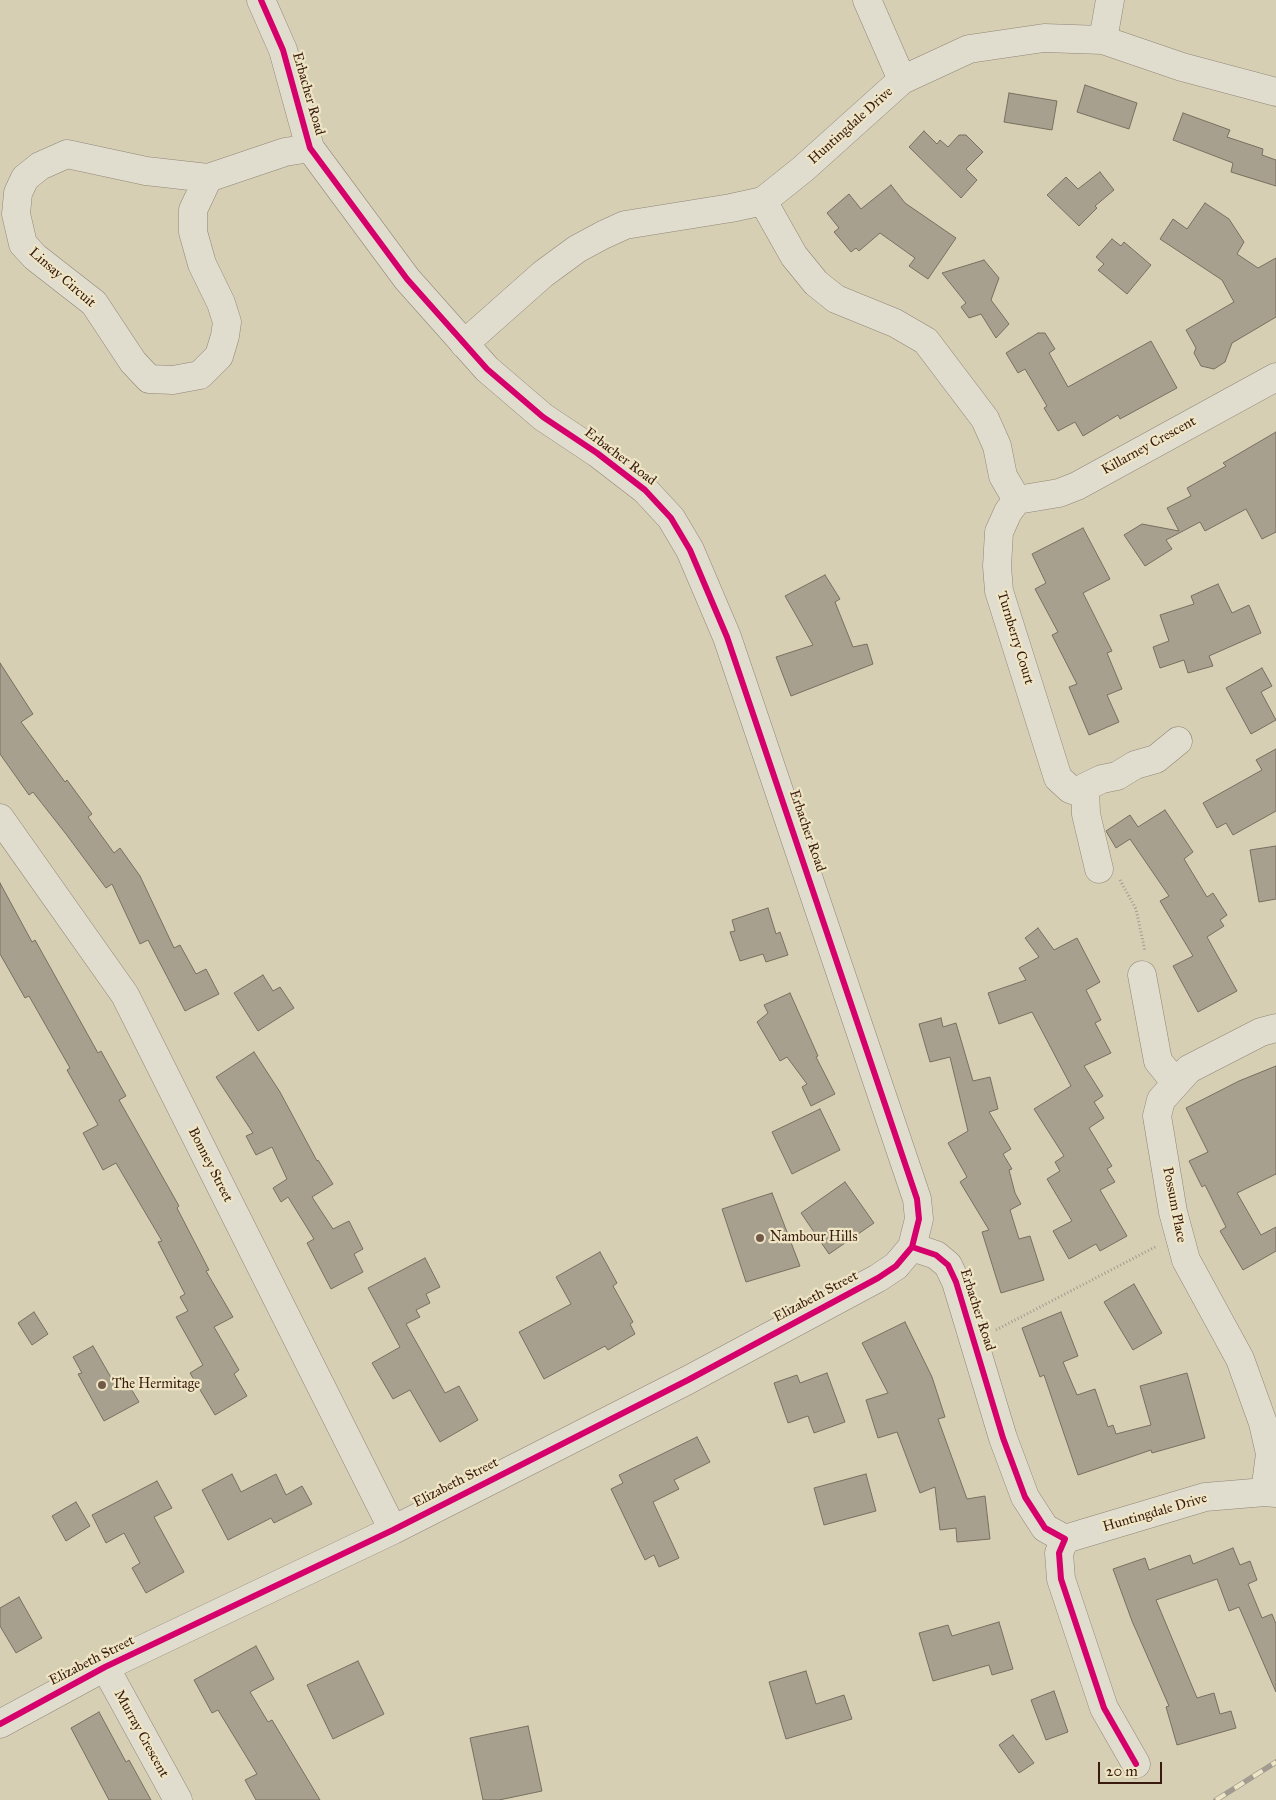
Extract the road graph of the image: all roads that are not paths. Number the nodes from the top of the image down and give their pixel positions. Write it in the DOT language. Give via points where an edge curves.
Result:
graph roads {
  1 [pos="261,0"];
  2 [pos="867,0"];
  3 [pos="1110,0"];
  4 [pos="1103,40"];
  5 [pos="902,80"];
  6 [pos="1276,92"];
  7 [pos="310,148"];
  8 [pos="208,178"];
  9 [pos="763,201"];
  10 [pos="464,344"];
  11 [pos="1276,377"];
  12 [pos="1017,500"];
  13 [pos="1178,741"];
  14 [pos="1084,794"];
  15 [pos="0,818"];
  16 [pos="1099,869"];
  17 [pos="1142,975"];
  18 [pos="1276,1028"];
  19 [pos="1176,1082"];
  20 [pos="912,1247"];
  21 [pos="1271,1492"];
  22 [pos="393,1530"];
  23 [pos="1065,1539"];
  24 [pos="105,1668"];
  25 [pos="0,1724"];
  26 [pos="1136,1764"];
  27 [pos="178,1800"];
  1 -- 7 [label="street, Erbacher Road" via="283,50"];
  2 -- 5 [label="street"];
  3 -- 4 [label="street"];
  4 -- 5 [label="street, Huntingdale Drive" via="1044,38 969,49"];
  4 -- 6 [label="street, Huntingdale Drive" via="1182,67"];
  5 -- 9 [label="street, Huntingdale Drive"];
  7 -- 8 [label="street, Linsay Circuit" via="285,152"];
  7 -- 10 [label="street, Erbacher Road" via="407,278"];
  8 -- 8 [label="street, Linsay Circuit" via="193,210 193,232 202,264 227,322 219,356 200,375 173,380 149,379 133,362 94,303 34,257 23,244 16,214 18,194 25,178 40,166 67,154 146,171"];
  9 -- 10 [label="street, Huntingdale Drive" via="625,225 603,235 543,274"];
  9 -- 12 [label="street" via="794,256 816,283 836,300 895,323 926,342 985,418 997,446 1003,476"];
  10 -- 20 [label="street, Erbacher Road" via="487,369 543,418 597,453 645,490 671,518 690,550 727,637 917,1199 919,1219"];
  11 -- 12 [label="street, Killarney Crescent" via="1077,486 1059,493"];
  12 -- 14 [label="street, Turnberry Court" via="999,532 999,591 1058,778 1070,789"];
  13 -- 14 [label="street" via="1156,759 1085,787"];
  14 -- 16 [label="street"];
  15 -- 22 [label="street, Bonney Street" via="125,995"];
  17 -- 19 [label="street" via="1158,1061"];
  18 -- 19 [label="street, Possum Place" via="1261,1032 1189,1069"];
  19 -- 21 [label="street, Possum Place" via="1161,1100 1157,1116 1178,1235 1193,1277 1240,1359 1263,1423 1270,1454"];
  20 -- 22 [label="street, Elizabeth Street" via="896,1266 878,1278 688,1380"];
  20 -- 23 [label="street, Erbacher Road" via="936,1255 948,1265 1025,1497 1045,1528"];
  21 -- 23 [label="street, Huntingdale Drive" via="1205,1497"];
  22 -- 24 [label="street, Elizabeth Street"];
  23 -- 26 [label="street" via="1059,1553 1061,1579 1104,1708"];
  24 -- 25 [label="street, Elizabeth Street"];
  24 -- 27 [label="street, Murray Crescent"];
}
